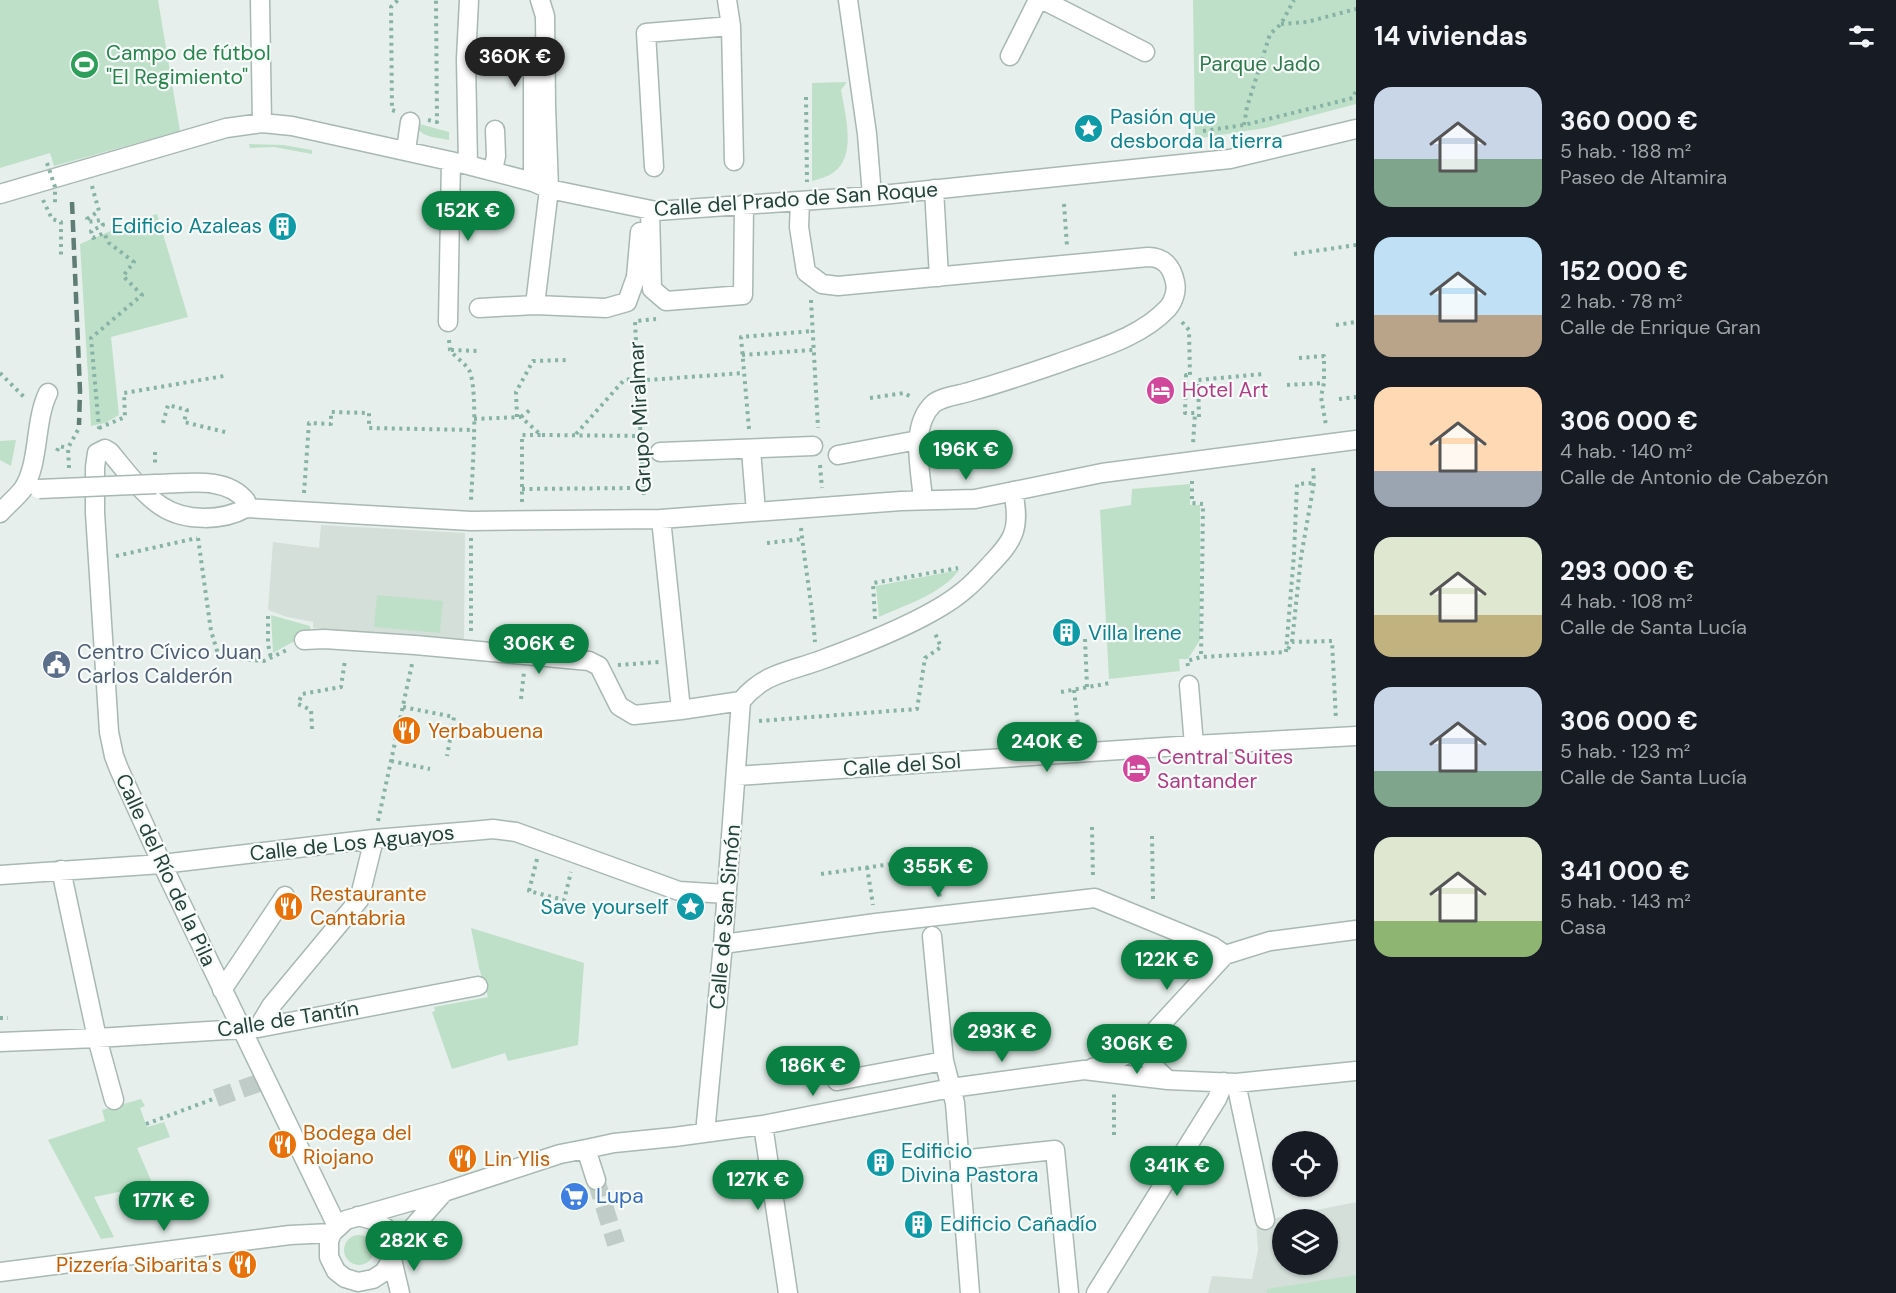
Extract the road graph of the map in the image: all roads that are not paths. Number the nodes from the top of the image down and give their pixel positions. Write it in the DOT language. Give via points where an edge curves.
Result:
graph roads {
  1 [pos="260,0"];
  2 [pos="469,0"];
  3 [pos="540,0"];
  4 [pos="727,0"];
  5 [pos="848,0"];
  6 [pos="1038,0"];
  7 [pos="1043,0"];
  8 [pos="731,26"];
  9 [pos="1145,52"];
  10 [pos="1010,56"];
  11 [pos="413,118"];
  12 [pos="262,123"];
  13 [pos="1356,129"];
  14 [pos="495,130"];
  15 [pos="406,150"];
  16 [pos="734,161"];
  17 [pos="459,163"];
  18 [pos="654,167"];
  19 [pos="493,171"];
  20 [pos="541,186"];
  21 [pos="934,189"];
  22 [pos="0,194"];
  23 [pos="872,196"];
  24 [pos="800,201"];
  25 [pos="744,204"];
  26 [pos="646,210"];
  27 [pos="939,277"];
  28 [pos="535,305"];
  29 [pos="479,308"];
  30 [pos="448,322"];
  31 [pos="48,393"];
  32 [pos="918,440"];
  33 [pos="1356,440"];
  34 [pos="750,442"];
  35 [pos="660,452"];
  36 [pos="31,489"];
  37 [pos="1013,491"];
  38 [pos="923,500"];
  39 [pos="246,508"];
  40 [pos="756,512"];
  41 [pos="0,513"];
  42 [pos="661,519"];
  43 [pos="304,640"];
  44 [pos="1189,685"];
  45 [pos="741,701"];
  46 [pos="681,710"];
  47 [pos="1356,736"];
  48 [pos="1194,745"];
  49 [pos="736,776"];
  50 [pos="376,833"];
  51 [pos="162,864"];
  52 [pos="61,870"];
  53 [pos="0,875"];
  54 [pos="727,894"];
  55 [pos="285,896"];
  56 [pos="1356,930"];
  57 [pos="932,936"];
  58 [pos="723,944"];
  59 [pos="1225,955"];
  60 [pos="478,986"];
  61 [pos="222,990"];
  62 [pos="249,1028"];
  63 [pos="97,1038"];
  64 [pos="0,1042"];
  65 [pos="1141,1046"];
  66 [pos="944,1061"];
  67 [pos="1084,1071"];
  68 [pos="1356,1071"];
  69 [pos="1168,1080"];
  70 [pos="837,1081"];
  71 [pos="1230,1082"];
  72 [pos="951,1088"];
  73 [pos="114,1100"];
  74 [pos="764,1125"];
  75 [pos="705,1133"];
  76 [pos="586,1149"];
  77 [pos="960,1160"];
  78 [pos="597,1180"];
  79 [pos="444,1192"];
  80 [pos="358,1216"];
  81 [pos="1265,1220"];
  82 [pos="335,1230"];
  83 [pos="392,1254"];
  84 [pos="0,1272"];
  85 [pos="342,1286"];
  86 [pos="400,1293"];
  87 [pos="788,1293"];
  88 [pos="970,1293"];
  89 [pos="1069,1293"];
  90 [pos="1096,1293"];
  1 -- 12 [label="street"];
  2 -- 17 [label="street"];
  3 -- 20 [label="street" via="545,16 546,106"];
  4 -- 8 [label="street"];
  5 -- 23 [label="street"];
  6 -- 10 [label="street"];
  7 -- 9 [label="street"];
  8 -- 16 [label="street"];
  8 -- 18 [label="street" via="646,33"];
  11 -- 15 [label="street"];
  12 -- 15 [label="street, Calle del Prado de San Roque"];
  12 -- 22 [label="street, Calle del Prado de San Roque" via="226,128"];
  13 -- 21 [label="street, Calle del Prado de San Roque" via="1230,159"];
  14 -- 19 [label="street"];
  15 -- 17 [label="street, Calle del Prado de San Roque"];
  17 -- 19 [label="street, Calle del Prado de San Roque"];
  17 -- 30 [label="street"];
  19 -- 20 [label="street, Calle del Prado de San Roque"];
  20 -- 26 [label="street, Calle del Prado de San Roque"];
  20 -- 28 [label="street"];
  21 -- 23 [label="street, Calle del Prado de San Roque"];
  21 -- 27 [label="street"];
  23 -- 24 [label="street, Calle del Prado de San Roque"];
  24 -- 25 [label="street, Calle del Prado de San Roque"];
  24 -- 27 [label="street" via="799,227 806,272 822,284"];
  25 -- 26 [label="street, Calle del Prado de San Roque"];
  25 -- 26 [label="street" via="743,295 666,301 651,289"];
  26 -- 28 [label="street" via="636,277 627,302 606,308"];
  27 -- 32 [label="street" via="1157,257 1170,269 1176,287 1169,307 1140,330 1114,343 936,401 924,413"];
  28 -- 29 [label="street"];
  31 -- 36 [label="street" via="41,407 29,475"];
  32 -- 34 [label="street, Grupo Miralmar" via="822,448"];
  32 -- 38 [label="street"];
  33 -- 37 [label="street" via="1101,473"];
  34 -- 35 [label="street, Grupo Miralmar"];
  34 -- 40 [label="street"];
  36 -- 39 [label="street, bridge" via="218,484 231,487 246,501"];
  36 -- 41 [label="street"];
  37 -- 38 [label="street" via="975,499"];
  37 -- 45 [label="street" via="1016,527 1008,545 969,587 936,610 839,653 762,681"];
  38 -- 40 [label="street"];
  39 -- 42 [label="street" via="471,527"];
  39 -- 51 [label="street, Calle del Río de la Pila" via="235,514 206,518 162,507 110,452 105,449 97,453 95,513 110,732 118,769"];
  40 -- 42 [label="street"];
  42 -- 46 [label="street"];
  43 -- 46 [label="street" via="415,645 589,661 599,666 619,706 626,711 634,715"];
  44 -- 48 [label="street"];
  45 -- 46 [label="street"];
  45 -- 49 [label="street, Calle de San Simón"];
  47 -- 48 [label="street, Calle del Sol"];
  48 -- 49 [label="street, Calle del Sol"];
  49 -- 54 [label="street, Calle de San Simón"];
  50 -- 51 [label="street, Calle de Los Aguayos"];
  50 -- 54 [label="street, Calle de Los Aguayos" via="493,829 516,832 679,891"];
  50 -- 62 [label="street" via="359,900"];
  51 -- 52 [label="street, Calle de Los Aguayos"];
  51 -- 61 [label="street, Calle del Río de la Pila"];
  52 -- 53 [label="street, Calle de Los Aguayos"];
  52 -- 63 [label="street"];
  54 -- 58 [label="street, Calle de San Simón"];
  55 -- 61 [label="street"];
  56 -- 59 [label="street" via="1270,941"];
  57 -- 66 [label="street"];
  58 -- 59 [label="street" via="1095,898 1183,933"];
  58 -- 75 [label="street, Calle de San Simón"];
  59 -- 65 [label="street"];
  60 -- 62 [label="street, Calle de Tantín"];
  61 -- 62 [label="street, Calle del Río de la Pila"];
  62 -- 63 [label="street, Calle de Tantín"];
  62 -- 82 [label="street, Calle del Río de la Pila"];
  63 -- 64 [label="street, Calle de Tantín"];
  63 -- 73 [label="street"];
  65 -- 67 [label="street" via="1115,1061"];
  65 -- 69 [label="street" via="1152,1065"];
  66 -- 70 [label="street"];
  66 -- 72 [label="street"];
  67 -- 69 [label="street"];
  67 -- 72 [label="street"];
  68 -- 71 [label="street"];
  69 -- 71 [label="street"];
  71 -- 81 [label="street"];
  71 -- 90 [label="street"];
  72 -- 74 [label="street"];
  72 -- 77 [label="street"];
  74 -- 75 [label="street"];
  74 -- 87 [label="street"];
  75 -- 76 [label="street"];
  76 -- 78 [label="street"];
  76 -- 79 [label="street"];
  77 -- 88 [label="street"];
  77 -- 89 [label="street" via="1054,1150"];
  79 -- 80 [label="street"];
  79 -- 83 [label="street"];
  80 -- 82 [label="street"];
  80 -- 83 [label="street" via="387,1229"];
  82 -- 84 [label="street"];
  82 -- 85 [label="street" via="329,1241 328,1257"];
  83 -- 85 [label="street" via="384,1272 373,1280"];
  83 -- 86 [label="street"];
}
